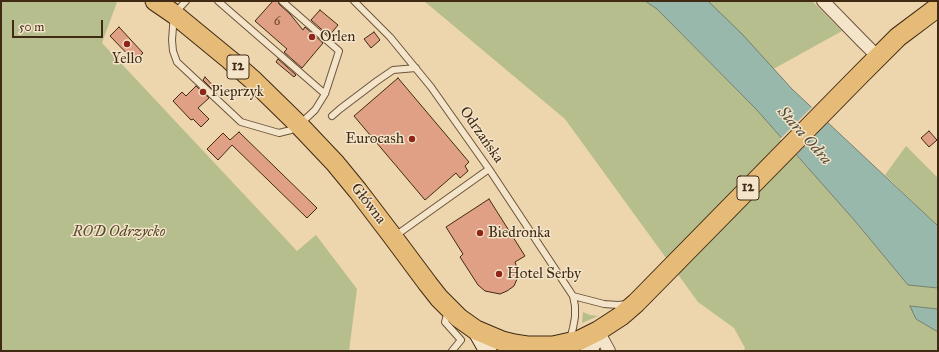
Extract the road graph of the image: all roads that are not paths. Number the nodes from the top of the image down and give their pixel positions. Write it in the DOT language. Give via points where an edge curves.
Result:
graph roads {
  1 [pos="155,1"];
  2 [pos="218,1"];
  3 [pos="282,1"];
  4 [pos="354,1"];
  5 [pos="823,1"];
  6 [pos="938,7"];
  7 [pos="180,8"];
  8 [pos="878,57"];
  9 [pos="416,68"];
  10 [pos="325,94"];
  11 [pos="332,116"];
  12 [pos="299,125"];
  13 [pos="489,169"];
  14 [pos="394,237"];
  15 [pos="573,296"];
  16 [pos="636,303"];
  17 [pos="449,309"];
  18 [pos="476,330"];
  19 [pos="598,331"];
  20 [pos="557,348"];
  21 [pos="452,351"];
  22 [pos="488,351"];
  23 [pos="589,351"];
  24 [pos="609,351"];
  1 -- 7 [label="main road, Główna / 12"];
  2 -- 10 [label="lane"];
  3 -- 10 [label="lane" via="340,51"];
  4 -- 9 [label="lane, Odrzańska"];
  5 -- 8 [label="street"];
  6 -- 8 [label="main road, 12" via="907,30"];
  7 -- 12 [label="main road, Główna / 12" via="230,60"];
  7 -- 12 [label="lane" via="172,40 177,62 241,122 279,133"];
  8 -- 16 [label="main road, 12"];
  9 -- 11 [label="lane" via="393,70"];
  9 -- 13 [label="lane, Odrzańska"];
  10 -- 12 [label="lane" via="315,110"];
  12 -- 14 [label="main road, Główna / 12" via="335,163"];
  13 -- 14 [label="lane"];
  13 -- 15 [label="lane, Odrzańska"];
  14 -- 17 [label="main road, Główna / 12"];
  15 -- 16 [label="lane" via="604,304"];
  15 -- 20 [label="lane, Odrzańska" via="574,328"];
  16 -- 19 [label="main road, 12"];
  17 -- 18 [label="main road, Główna / 12"];
  17 -- 21 [label="lane" via="444,322 461,340"];
  18 -- 20 [label="main road, Główna / 12" via="514,344"];
  18 -- 22 [label="main road"];
  19 -- 20 [label="main road, Główna / 12"];
  19 -- 23 [label="main road"];
  19 -- 24 [label="street"];
}
